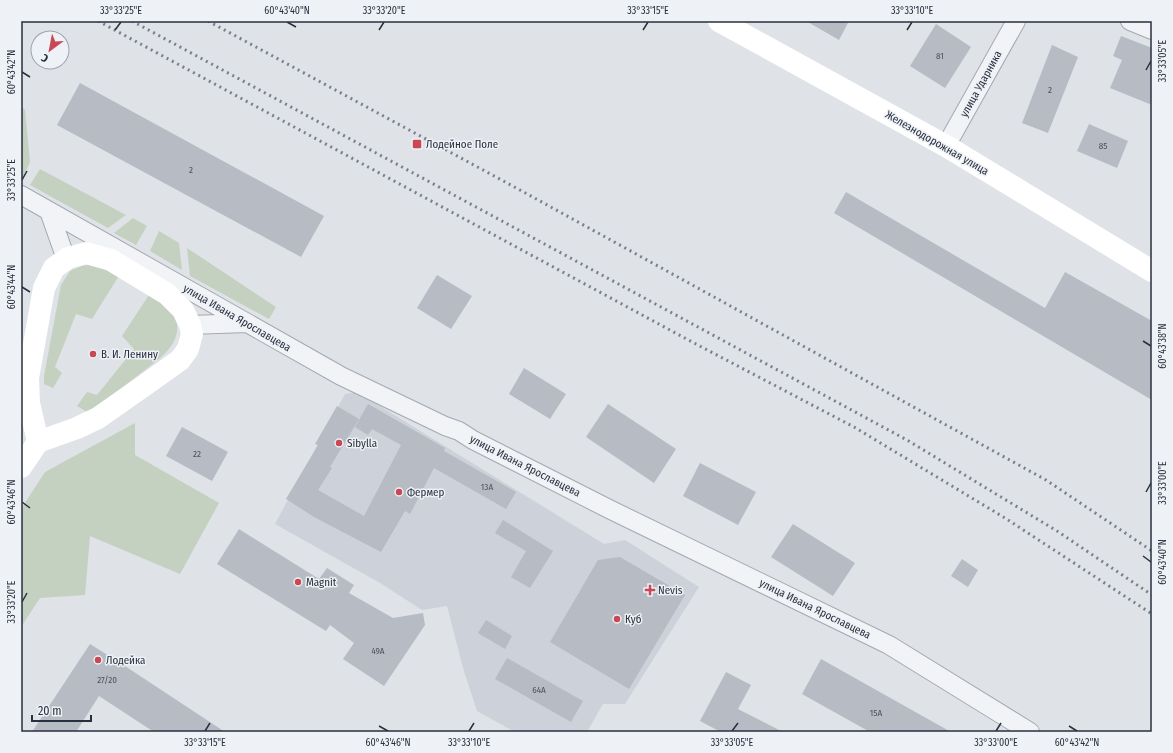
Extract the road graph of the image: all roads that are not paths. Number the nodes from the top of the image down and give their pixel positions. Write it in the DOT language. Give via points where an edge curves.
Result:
graph roads {
  1 [pos="719,21"];
  2 [pos="1016,21"];
  3 [pos="1130,21"];
  4 [pos="1152,30"];
  5 [pos="946,146"];
  6 [pos="21,195"];
  7 [pos="49,211"];
  8 [pos="66,259"];
  9 [pos="1152,271"];
  10 [pos="247,323"];
  11 [pos="190,325"];
  12 [pos="38,442"];
  13 [pos="21,467"];
  14 [pos="1030,732"];
  1 -- 5 [label="street, Железнодорожная улица"];
  2 -- 5 [label="street, улица Ударника"];
  3 -- 4 [label="street"];
  5 -- 9 [label="street, Железнодорожная улица"];
  6 -- 7 [label="street, улица Ивана Ярославцева"];
  7 -- 8 [label="street"];
  7 -- 10 [label="street, улица Ивана Ярославцева"];
  8 -- 11 [label="street" via="86,253 111,260 167,294 183,310"];
  8 -- 12 [label="street" via="54,268 44,288 28,378 29,403"];
  10 -- 11 [label="street"];
  10 -- 14 [label="street, улица Ивана Ярославцева" via="341,376 459,431 611,510 889,645"];
  11 -- 12 [label="street" via="192,334 188,349 180,360 98,418"];
  12 -- 13 [label="street"];
}
